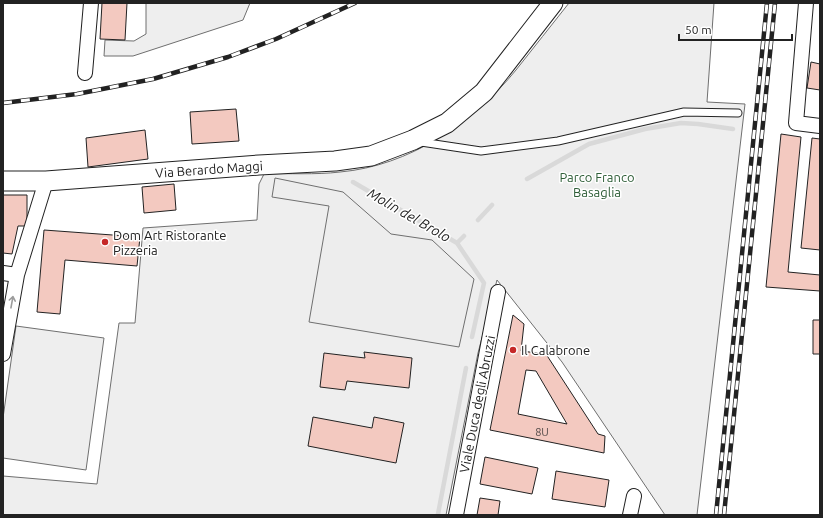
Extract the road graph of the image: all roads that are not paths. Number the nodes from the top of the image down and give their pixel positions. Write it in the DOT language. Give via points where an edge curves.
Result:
graph roads {
  1 [pos="91,3"];
  2 [pos="553,3"];
  3 [pos="806,3"];
  4 [pos="85,73"];
  5 [pos="738,113"];
  6 [pos="820,126"];
  7 [pos="412,140"];
  8 [pos="3,181"];
  9 [pos="46,181"];
  10 [pos="10,274"];
  11 [pos="498,292"];
  12 [pos="3,354"];
  13 [pos="634,496"];
  14 [pos="456,515"];
  15 [pos="630,515"];
  1 -- 4 [label="street"];
  2 -- 7 [label="street, Via Berardo Maggi" via="484,92 447,123"];
  3 -- 6 [label="street" via="796,123"];
  5 -- 7 [label="lane" via="684,112 558,141 481,151"];
  7 -- 9 [label="street, Via Berardo Maggi" via="371,156 335,161"];
  8 -- 9 [label="street, Via Berardo Maggi"];
  9 -- 10 [label="street"];
  12 -- 10 [label="street, one-way"];
  11 -- 14 [label="street, Viale Duca degli Abruzzi"];
  13 -- 15 [label="street"];
}
